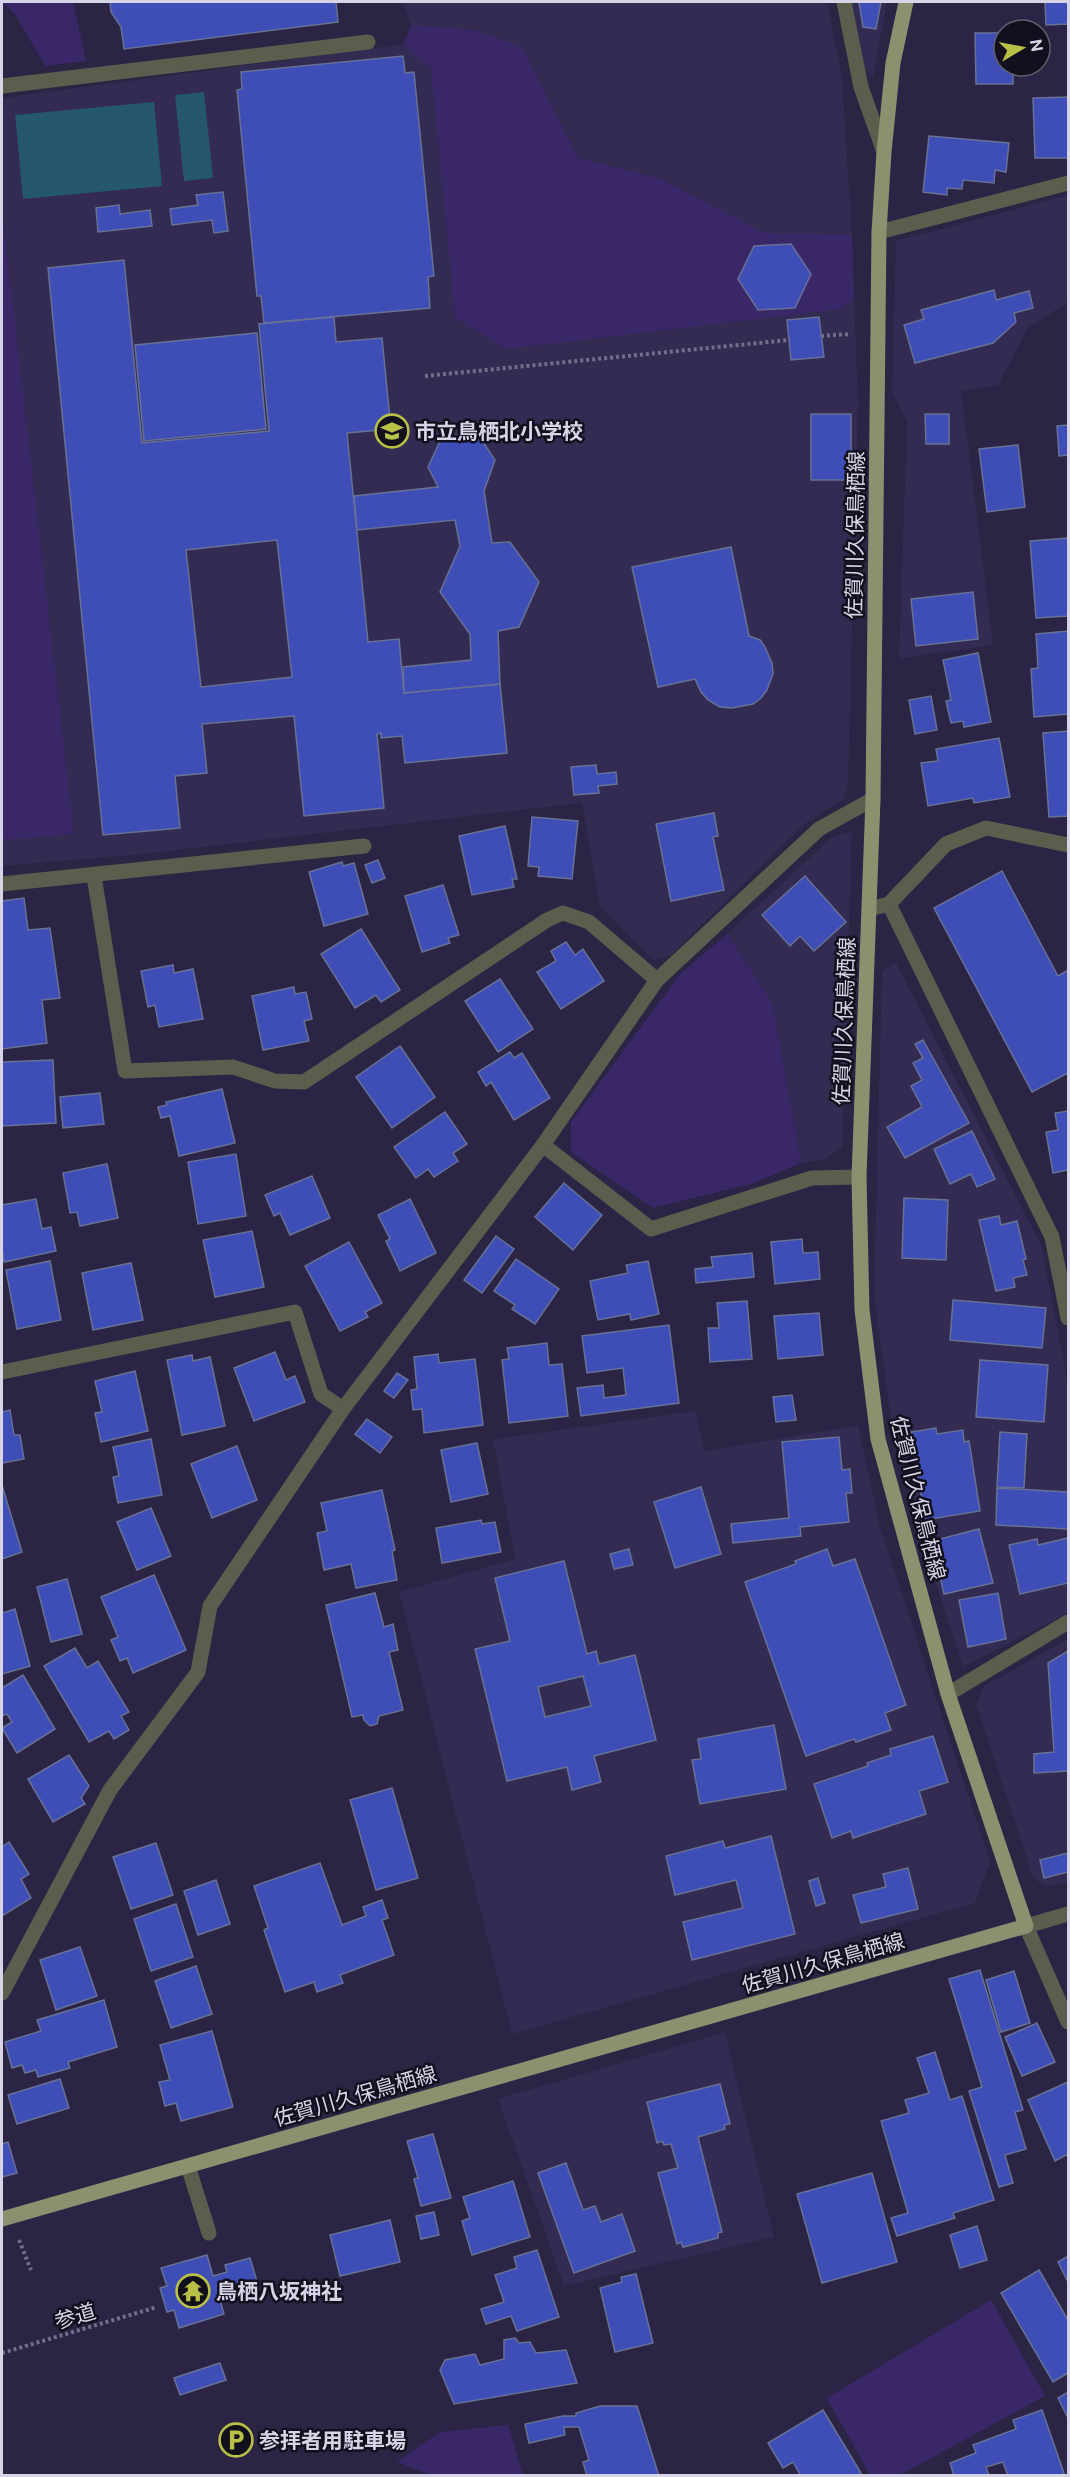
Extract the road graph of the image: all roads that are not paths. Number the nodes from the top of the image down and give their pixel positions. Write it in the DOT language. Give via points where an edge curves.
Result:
graph roads {
  1 [pos="844,2"];
  2 [pos="906,2"];
  3 [pos="368,42"];
  4 [pos="2,86"];
  5 [pos="884,152"];
  6 [pos="1068,183"];
  7 [pos="879,231"];
  8 [pos="873,799"];
  9 [pos="1068,845"];
  10 [pos="364,846"];
  11 [pos="94,876"];
  12 [pos="2,884"];
  13 [pos="889,904"];
  14 [pos="869,909"];
  15 [pos="657,980"];
  16 [pos="543,1145"];
  17 [pos="859,1177"];
  18 [pos="1068,1318"];
  19 [pos="2,1372"];
  20 [pos="343,1409"];
  21 [pos="1068,1622"];
  22 [pos="948,1694"];
  23 [pos="1068,1914"];
  24 [pos="1026,1926"];
  25 [pos="2,1993"];
  26 [pos="1068,2022"];
  27 [pos="188,2166"];
  28 [pos="2,2219"];
  29 [pos="209,2233"];
  1 -- 5 [label="street" via="861,87"];
  2 -- 5 [label="main road, 佐賀川久保鳥栖線" via="893,63"];
  3 -- 4 [label="street"];
  5 -- 7 [label="main road, 佐賀川久保鳥栖線"];
  6 -- 7 [label="street"];
  7 -- 8 [label="main road, 佐賀川久保鳥栖線"];
  8 -- 14 [label="main road, 佐賀川久保鳥栖線"];
  8 -- 15 [label="street" via="819,829"];
  9 -- 13 [label="street" via="986,828 946,844"];
  10 -- 11 [label="street"];
  11 -- 12 [label="street"];
  11 -- 15 [label="street" via="125,1071 233,1067 275,1081 304,1082 563,913 589,922"];
  13 -- 14 [label="street"];
  13 -- 18 [label="street" via="1052,1237"];
  14 -- 17 [label="main road, 佐賀川久保鳥栖線"];
  15 -- 16 [label="street"];
  16 -- 17 [label="street" via="651,1229 812,1178"];
  16 -- 20 [label="street"];
  17 -- 22 [label="main road, 佐賀川久保鳥栖線" via="862,1310 878,1439"];
  19 -- 20 [label="street" via="295,1312 321,1394"];
  20 -- 25 [label="street" via="210,1606 198,1672 110,1790"];
  21 -- 22 [label="street"];
  22 -- 24 [label="main road, 佐賀川久保鳥栖線"];
  23 -- 24 [label="street"];
  24 -- 26 [label="street"];
  24 -- 27 [label="main road, 佐賀川久保鳥栖線"];
  27 -- 28 [label="main road, 佐賀川久保鳥栖線"];
  27 -- 29 [label="street"];
}
